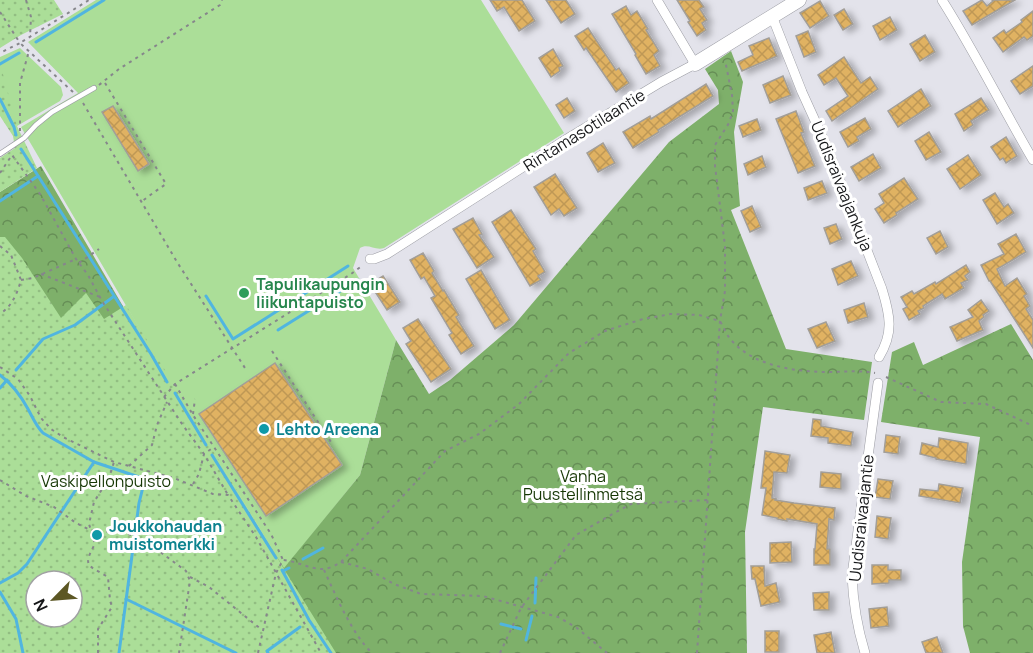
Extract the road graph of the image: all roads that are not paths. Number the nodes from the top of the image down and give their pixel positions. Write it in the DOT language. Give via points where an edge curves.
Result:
graph roads {
  1 [pos="657,0"];
  2 [pos="799,0"];
  3 [pos="942,0"];
  4 [pos="772,16"];
  5 [pos="695,64"];
  6 [pos="94,88"];
  7 [pos="0,154"];
  8 [pos="1033,160"];
  9 [pos="370,259"];
  10 [pos="879,357"];
  11 [pos="878,378"];
  12 [pos="865,653"];
  1 -- 5 [label="street"];
  2 -- 4 [label="street, Rintamasotilaantie"];
  3 -- 8 [label="street"];
  4 -- 5 [label="street, Rintamasotilaantie"];
  4 -- 10 [label="street, Uudisraivaajankuja" via="880,282 890,332"];
  5 -- 9 [label="street, Rintamasotilaantie" via="570,137 387,254"];
  6 -- 7 [label="lane" via="52,112"];
  11 -- 12 [label="street, Uudisraivaajantie" via="852,575"];
}
